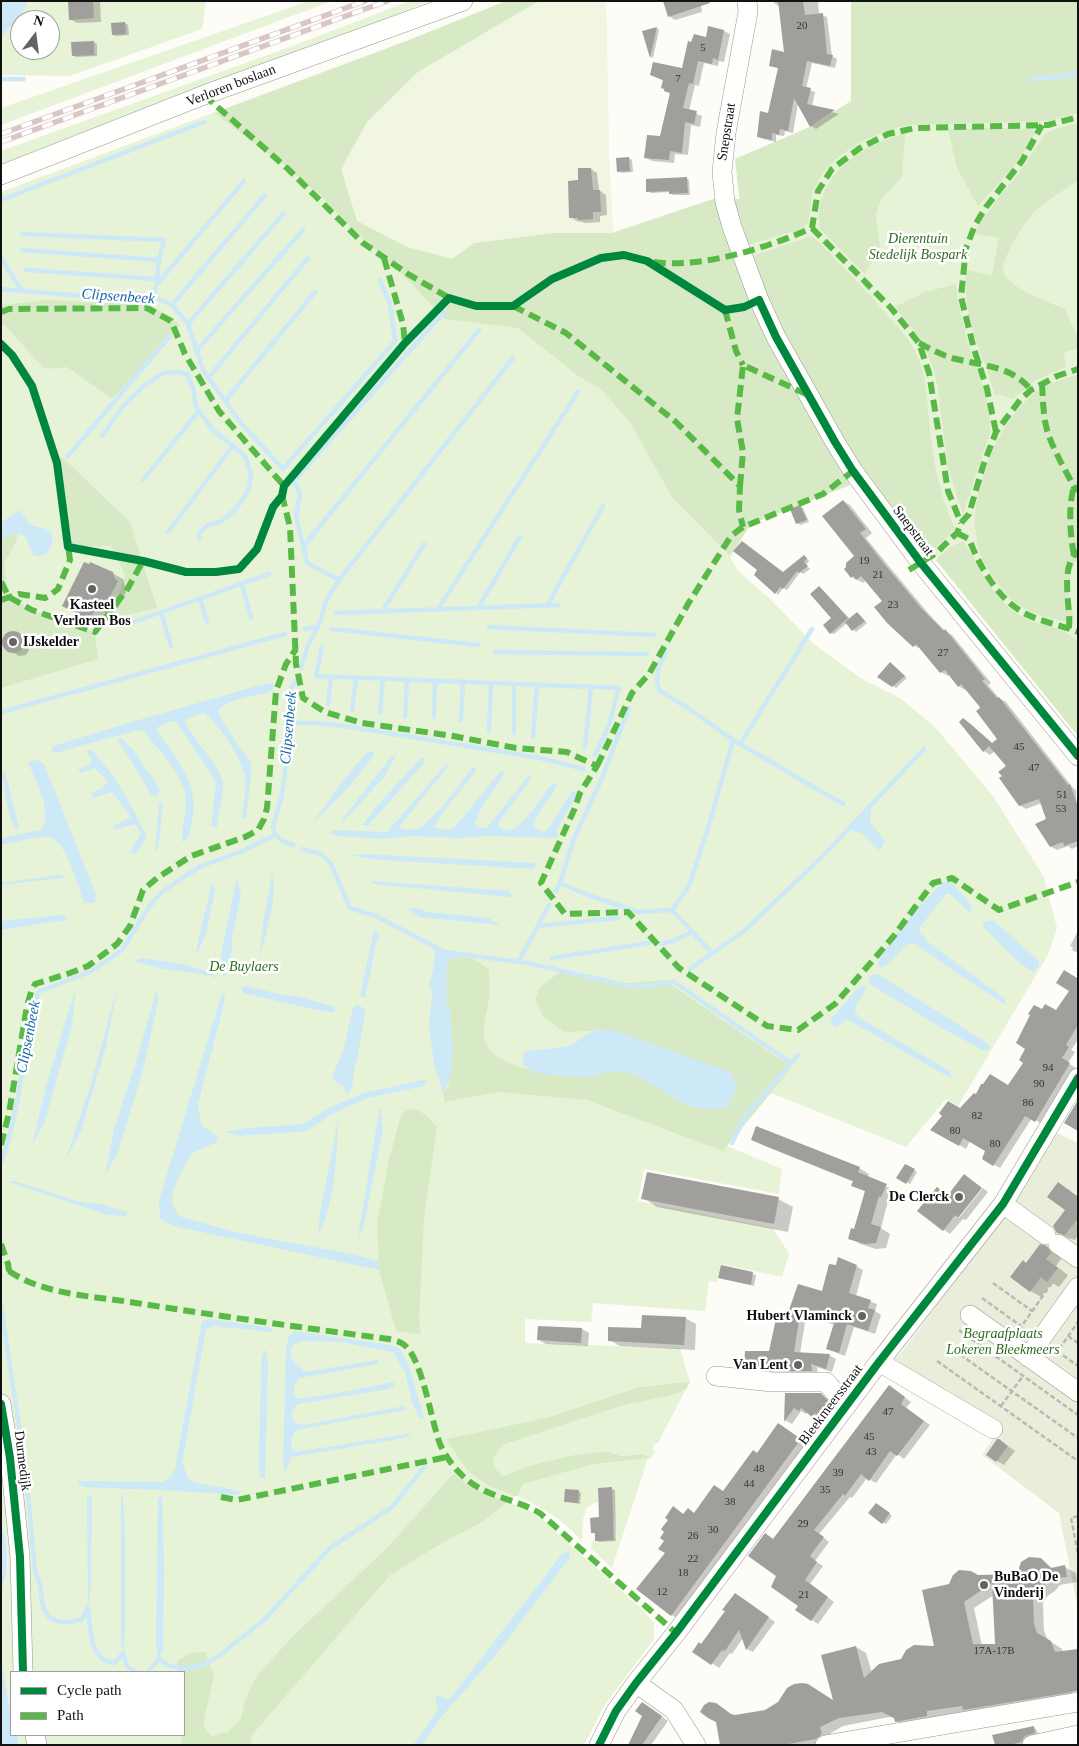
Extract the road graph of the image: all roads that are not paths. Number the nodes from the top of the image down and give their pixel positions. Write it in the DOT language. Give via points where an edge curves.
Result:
graph roads {
  1 [pos="463,1"];
  2 [pos="747,1"];
  3 [pos="1,176"];
  4 [pos="1078,756"];
  5 [pos="1078,1078"];
  6 [pos="1003,1204"];
  7 [pos="1078,1258"];
  8 [pos="1078,1287"];
  9 [pos="970,1315"];
  10 [pos="1028,1357"];
  11 [pos="879,1362"];
  12 [pos="716,1376"];
  13 [pos="1078,1392"];
  14 [pos="1,1404"];
  15 [pos="846,1405"];
  16 [pos="993,1429"];
  17 [pos="23,1671"];
  18 [pos="636,1683"];
  19 [pos="1078,1702"];
  20 [pos="1078,1735"];
  21 [pos="599,1745"];
  22 [pos="696,1745"];
  23 [pos="825,1745"];
  24 [pos="1032,1745"];
  1 -- 3 [label="street, Verloren boslaan" via="204,95"];
  2 -- 4 [label="street, Snepstraat" via="748,12 722,172 732,228 758,300 853,471 921,563"];
  5 -- 6 [label="street, Bleekmeersstraat"];
  6 -- 7 [label="street"];
  6 -- 11 [label="street, Bleekmeersstraat"];
  8 -- 10 [label="street"];
  9 -- 10 [label="street"];
  10 -- 13 [label="street"];
  11 -- 15 [label="street, Bleekmeersstraat"];
  11 -- 16 [label="street"];
  12 -- 15 [label="street" via="772,1382 826,1382"];
  14 -- 17 [label="street, Durmedijk" via="20,1557"];
  15 -- 18 [label="street, Bleekmeersstraat"];
  18 -- 21 [label="street, Bleekmeersstraat" via="616,1711"];
  18 -- 22 [label="street" via="674,1710"];
  19 -- 23 [label="street"];
  20 -- 24 [label="street"];
}
